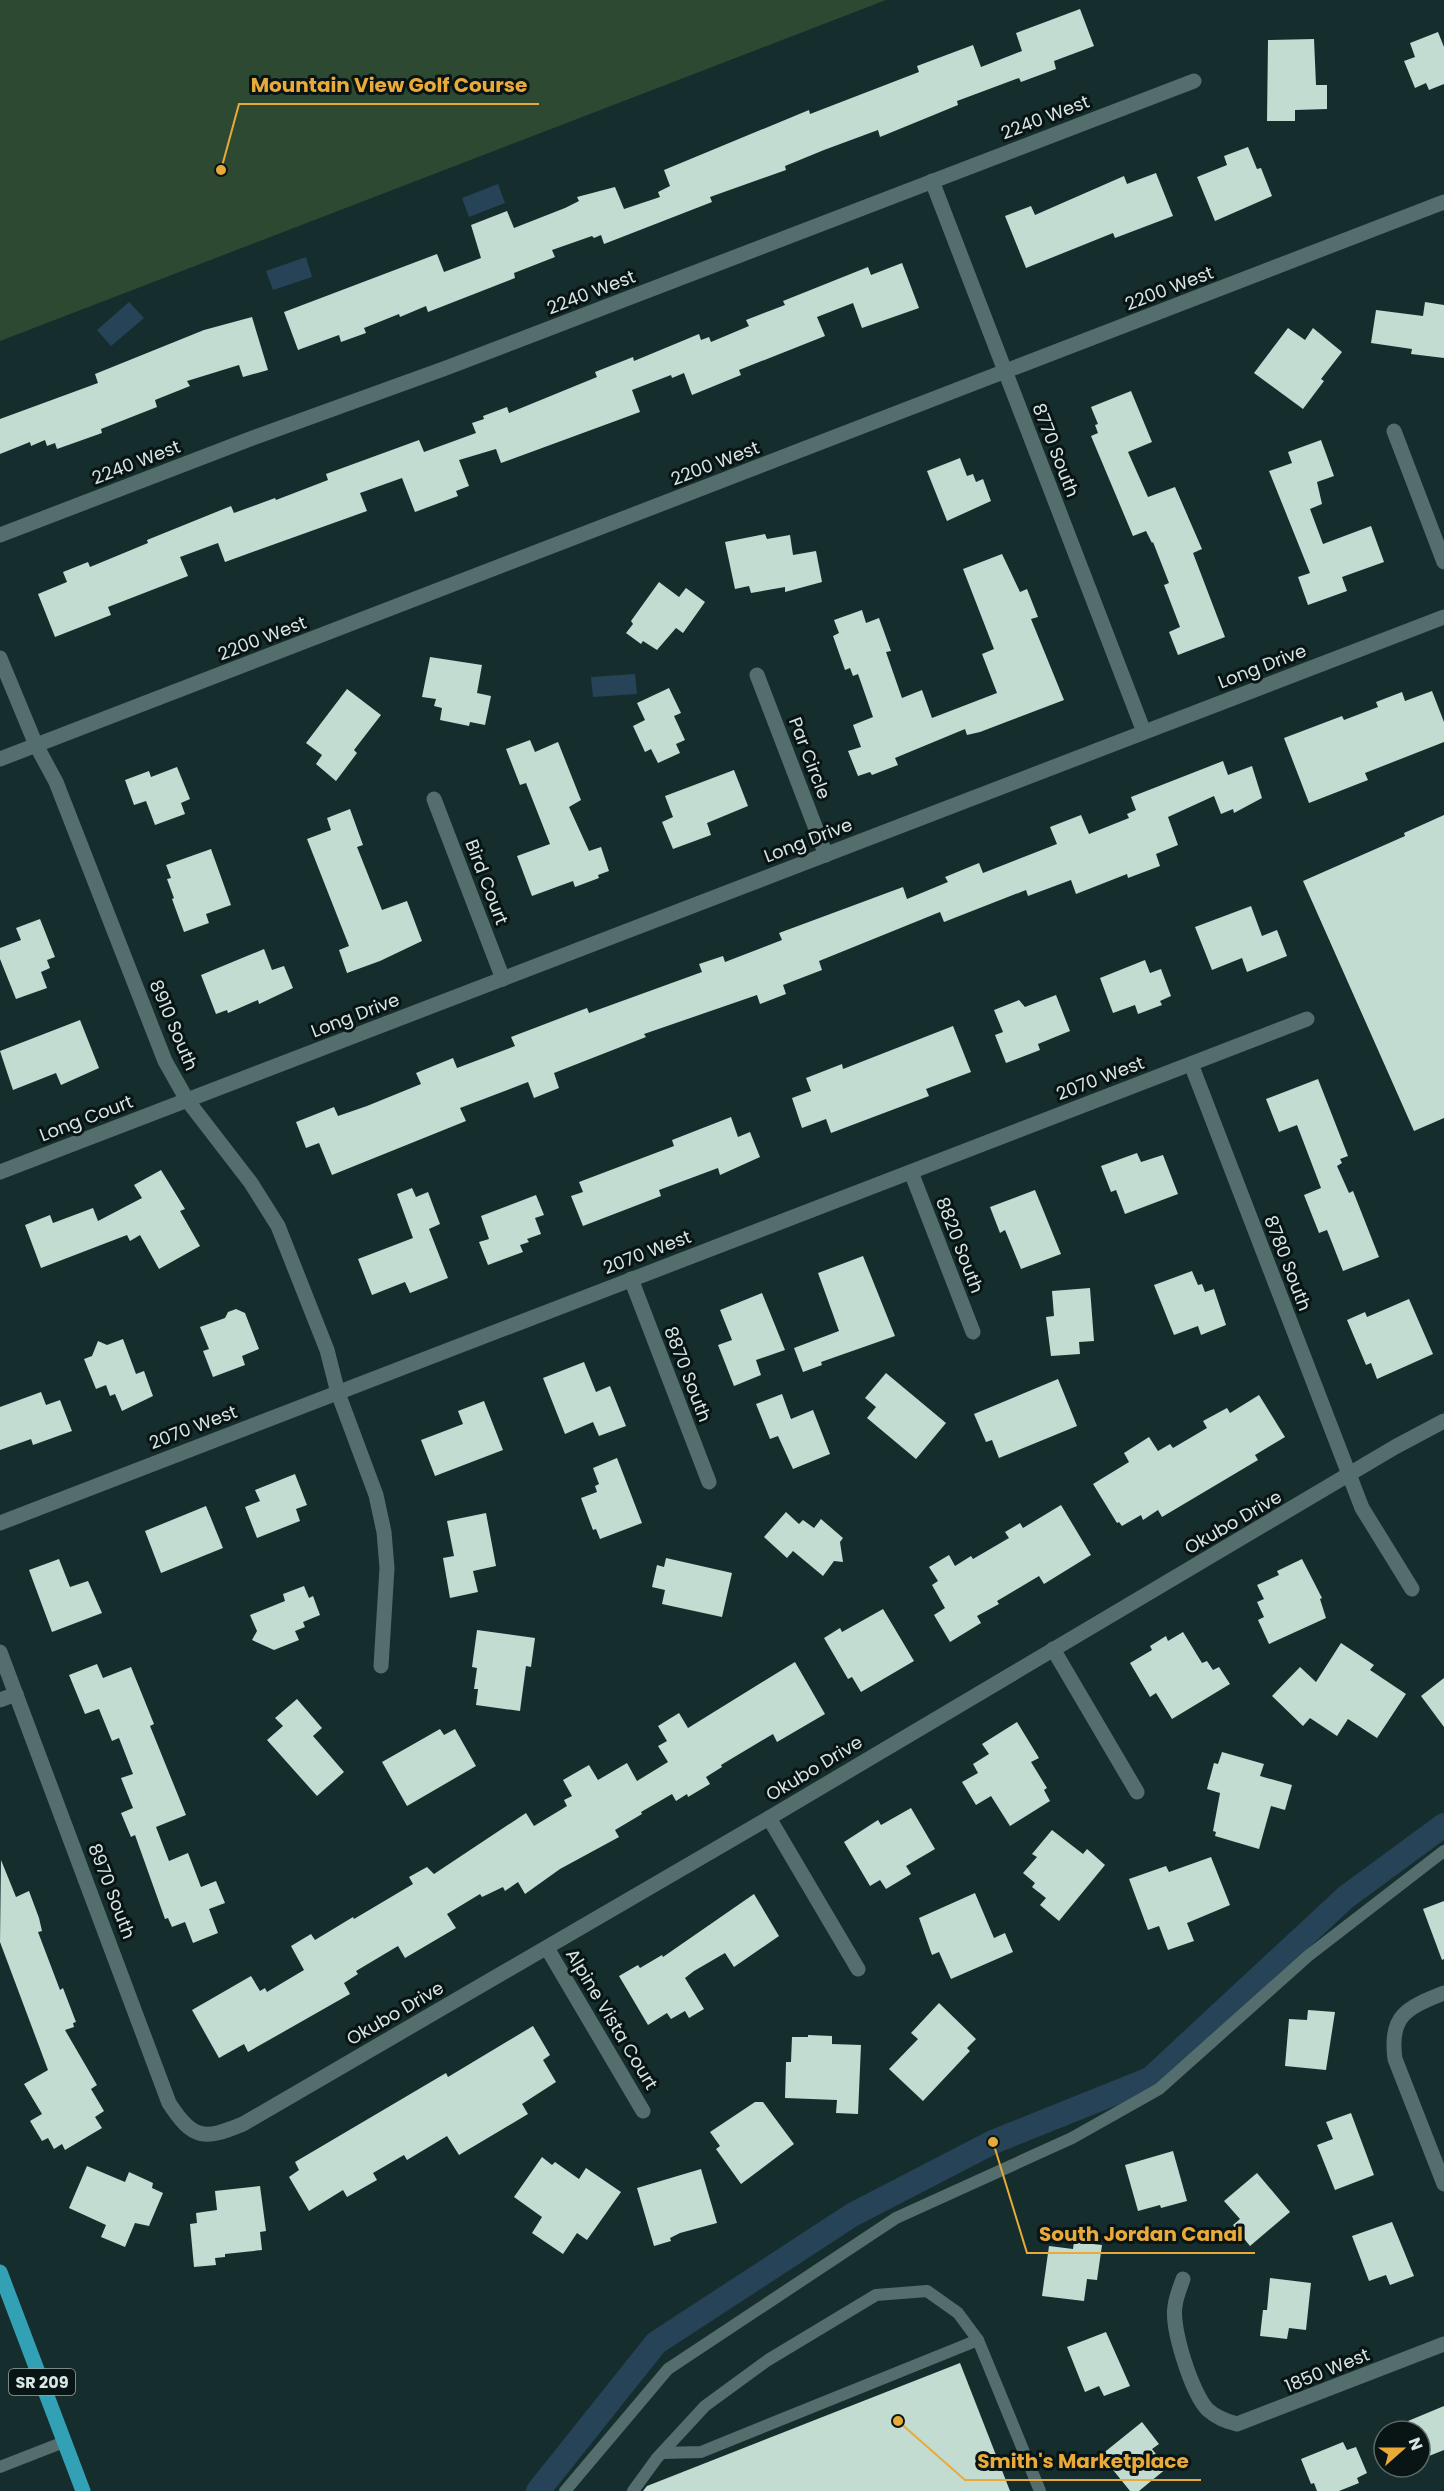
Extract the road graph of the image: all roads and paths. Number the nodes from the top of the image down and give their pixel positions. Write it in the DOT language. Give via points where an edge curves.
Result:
graph roads {
  1 [pos="1194,81"];
  2 [pos="932,181"];
  3 [pos="1444,202"];
  4 [pos="1006,372"];
  5 [pos="1394,431"];
  6 [pos="0,535"];
  7 [pos="1444,562"];
  8 [pos="1444,617"];
  9 [pos="0,658"];
  10 [pos="757,675"];
  11 [pos="1144,732"];
  12 [pos="36,745"];
  13 [pos="0,759"];
  14 [pos="434,799"];
  15 [pos="826,855"];
  16 [pos="503,979"];
  17 [pos="1307,1019"];
  18 [pos="1191,1064"];
  19 [pos="187,1100"];
  20 [pos="0,1172"];
  21 [pos="911,1172"];
  22 [pos="631,1279"];
  23 [pos="973,1332"];
  24 [pos="338,1393"];
  25 [pos="1444,1421"];
  26 [pos="1349,1476"];
  27 [pos="709,1482"];
  28 [pos="0,1523"];
  29 [pos="1412,1589"];
  30 [pos="1053,1649"];
  31 [pos="0,1652"];
  32 [pos="381,1666"];
  33 [pos="16,1694"];
  34 [pos="0,1700"];
  35 [pos="1137,1792"];
  36 [pos="769,1818"];
  37 [pos="1444,1851"];
  38 [pos="547,1948"];
  39 [pos="858,1969"];
  40 [pos="1444,1993"];
  41 [pos="643,2111"];
  42 [pos="199,2135"];
  43 [pos="1444,2184"];
  44 [pos="0,2272"];
  45 [pos="1183,2279"];
  46 [pos="978,2340"];
  47 [pos="1444,2344"];
  48 [pos="64,2442"];
  49 [pos="662,2453"];
  50 [pos="0,2467"];
  51 [pos="83,2491"];
  52 [pos="565,2491"];
  53 [pos="633,2491"];
  54 [pos="1040,2491"];
  1 -- 2 [label="street, 2240 West"];
  2 -- 4 [label="street, 8770 South"];
  2 -- 6 [label="street, 2240 West"];
  3 -- 4 [label="street, 2200 West"];
  4 -- 11 [label="street, 8770 South"];
  4 -- 12 [label="street, 2200 West"];
  5 -- 7 [label="street"];
  8 -- 11 [label="street, Long Drive"];
  9 -- 12 [label="street, 8910 South"];
  10 -- 15 [label="street, Par Circle"];
  11 -- 15 [label="street, Long Drive"];
  12 -- 13 [label="street, 2200 West"];
  12 -- 19 [label="street, 8910 South" via="56,782 165,1061"];
  14 -- 16 [label="street, Bird Court"];
  15 -- 16 [label="street, Long Drive"];
  16 -- 19 [label="street, Long Drive"];
  17 -- 18 [label="street, 2070 West"];
  18 -- 21 [label="street, 2070 West"];
  18 -- 26 [label="street, 8780 South"];
  19 -- 20 [label="street, Long Court"];
  19 -- 24 [label="street, 8910 South" via="251,1183 278,1226 327,1350"];
  21 -- 22 [label="street, 2070 West"];
  21 -- 23 [label="street, 8820 South"];
  22 -- 24 [label="street, 2070 West"];
  22 -- 27 [label="street, 8870 South"];
  24 -- 28 [label="street, 2070 West"];
  24 -- 32 [label="street, 8910 South" via="376,1496 384,1532 387,1568"];
  25 -- 26 [label="street, Okubo Drive"];
  26 -- 29 [label="street, 8780 South" via="1362,1508"];
  26 -- 30 [label="street, Okubo Drive"];
  30 -- 35 [label="street"];
  30 -- 36 [label="street, Okubo Drive"];
  31 -- 33 [label="street, 8970 South"];
  33 -- 34 [label="street"];
  33 -- 42 [label="street, 8970 South" via="170,2103 184,2126"];
  36 -- 38 [label="street, Okubo Drive"];
  36 -- 39 [label="street"];
  37 -- 52 [label="lane" via="1308,1956 1159,2089 1072,2138 896,2218 668,2369"];
  38 -- 41 [label="street, Alpine Vista Court"];
  38 -- 42 [label="street, Okubo Drive" via="243,2124 218,2134"];
  40 -- 43 [label="street" via="1411,2008 1398,2019 1392,2037 1395,2059"];
  44 -- 48 [label="main road, SR 209"];
  45 -- 47 [label="street, 1850 West" via="1174,2307 1175,2332 1198,2395 1222,2420 1237,2424"];
  46 -- 49 [label="lane" via="700,2452"];
  46 -- 49 [label="lane" via="958,2313 927,2291 876,2295 778,2354 705,2406"];
  46 -- 54 [label="lane"];
  48 -- 50 [label="lane"];
  48 -- 51 [label="main road, SR 209"];
  49 -- 53 [label="lane"];
}
